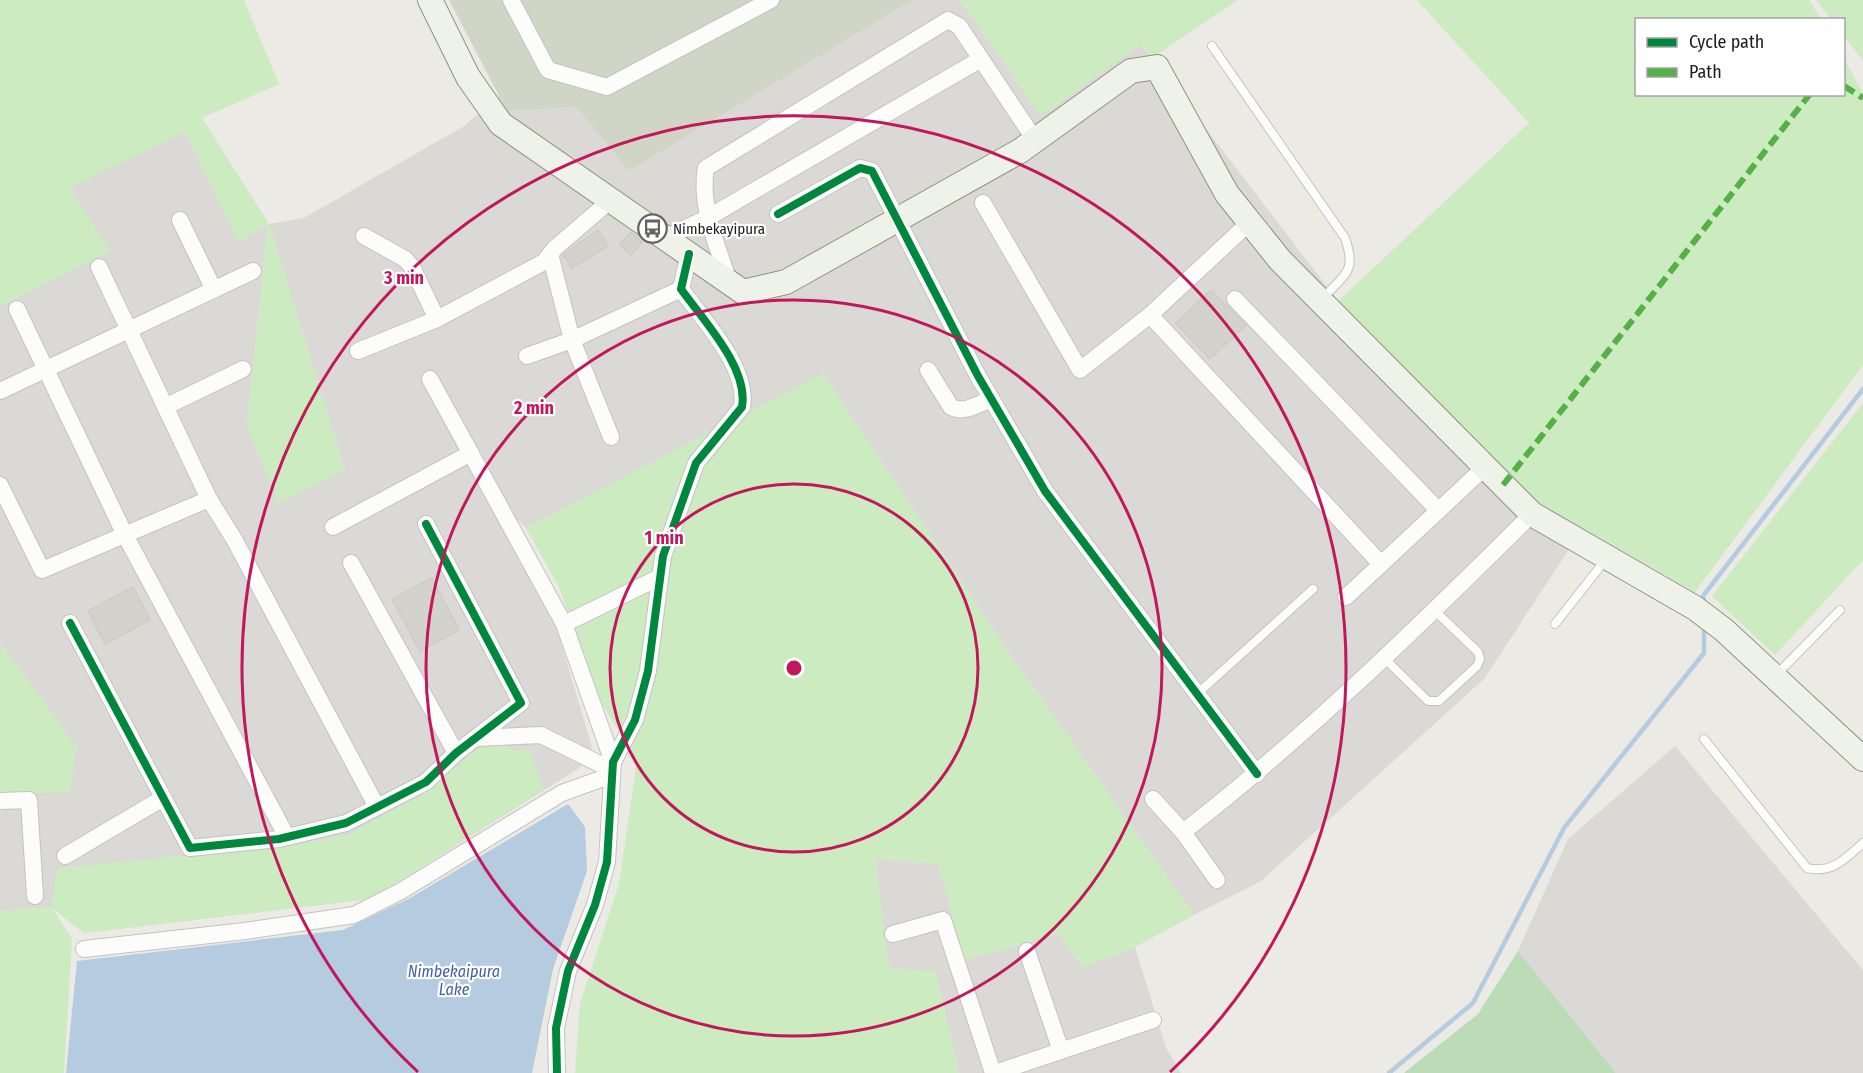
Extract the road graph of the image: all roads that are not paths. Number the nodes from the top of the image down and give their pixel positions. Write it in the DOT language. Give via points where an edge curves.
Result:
graph roads {
  1 [pos="430,0"];
  2 [pos="511,0"];
  3 [pos="771,0"];
  4 [pos="1212,46"];
  5 [pos="981,58"];
  6 [pos="1035,140"];
  7 [pos="611,200"];
  8 [pos="983,203"];
  9 [pos="778,214"];
  10 [pos="709,217"];
  11 [pos="180,220"];
  12 [pos="898,220"];
  13 [pos="1250,222"];
  14 [pos="364,236"];
  15 [pos="665,238"];
  16 [pos="550,254"];
  17 [pos="689,254"];
  18 [pos="99,267"];
  19 [pos="253,271"];
  20 [pos="729,282"];
  21 [pos="681,289"];
  22 [pos="214,290"];
  23 [pos="1235,299"];
  24 [pos="1320,301"];
  25 [pos="17,309"];
  26 [pos="1150,315"];
  27 [pos="437,319"];
  28 [pos="129,330"];
  29 [pos="572,340"];
  30 [pos="358,351"];
  31 [pos="527,356"];
  32 [pos="46,369"];
  33 [pos="243,369"];
  34 [pos="928,370"];
  35 [pos="430,379"];
  36 [pos="0,391"];
  37 [pos="991,399"];
  38 [pos="165,407"];
  39 [pos="611,437"];
  40 [pos="471,453"];
  41 [pos="1485,466"];
  42 [pos="0,485"];
  43 [pos="209,499"];
  44 [pos="1438,510"];
  45 [pos="1532,514"];
  46 [pos="426,524"];
  47 [pos="333,527"];
  48 [pos="125,535"];
  49 [pos="1607,557"];
  50 [pos="351,563"];
  51 [pos="1381,564"];
  52 [pos="660,577"];
  53 [pos="1313,589"];
  54 [pos="1346,597"];
  55 [pos="1434,610"];
  56 [pos="1839,610"];
  57 [pos="70,623"];
  58 [pos="564,624"];
  59 [pos="1555,624"];
  60 [pos="1384,659"];
  61 [pos="1775,676"];
  62 [pos="1197,694"];
  63 [pos="476,738"];
  64 [pos="1704,739"];
  65 [pos="456,753"];
  66 [pos="1863,759"];
  67 [pos="612,769"];
  68 [pos="1257,774"];
  69 [pos="164,798"];
  70 [pos="1153,799"];
  71 [pos="0,801"];
  72 [pos="377,807"];
  73 [pos="1183,831"];
  74 [pos="287,837"];
  75 [pos="1863,843"];
  76 [pos="65,856"];
  77 [pos="1217,880"];
  78 [pos="34,896"];
  79 [pos="893,934"];
  80 [pos="84,949"];
  81 [pos="1027,951"];
  82 [pos="1153,1020"];
  83 [pos="1061,1051"];
  84 [pos="557,1073"];
  85 [pos="994,1073"];
  1 -- 7 [label="main road" via="468,77 501,124"];
  2 -- 3 [label="street" via="548,70 607,87"];
  4 -- 24 [label="lane" via="1345,238 1351,267"];
  5 -- 6 [label="street"];
  5 -- 10 [label="street"];
  5 -- 10 [label="street" via="959,26 948,20 706,168"];
  6 -- 12 [label="main road"];
  6 -- 13 [label="main road" via="1131,71 1158,67 1227,194"];
  7 -- 15 [label="main road"];
  7 -- 16 [label="street"];
  8 -- 26 [label="street" via="1080,370"];
  9 -- 12 [label="street" via="860,168 868,168"];
  10 -- 15 [label="street"];
  10 -- 20 [label="street"];
  11 -- 22 [label="street"];
  12 -- 20 [label="main road" via="786,282 743,292"];
  12 -- 37 [label="street"];
  13 -- 24 [label="main road"];
  13 -- 26 [label="street"];
  14 -- 27 [label="street" via="405,259"];
  15 -- 17 [label="main road"];
  16 -- 27 [label="street" via="543,262"];
  16 -- 29 [label="street"];
  17 -- 20 [label="main road"];
  17 -- 21 [label="street"];
  18 -- 28 [label="street"];
  19 -- 22 [label="street"];
  21 -- 29 [label="street"];
  21 -- 52 [label="street" via="729,356 744,396 742,407 696,462 663,556"];
  22 -- 28 [label="street"];
  23 -- 44 [label="street"];
  24 -- 41 [label="main road"];
  25 -- 32 [label="street"];
  26 -- 51 [label="street"];
  27 -- 30 [label="street"];
  28 -- 32 [label="street"];
  28 -- 38 [label="street"];
  29 -- 31 [label="street"];
  29 -- 39 [label="street"];
  32 -- 36 [label="street"];
  32 -- 48 [label="street"];
  33 -- 38 [label="street"];
  34 -- 37 [label="street" via="956,410"];
  35 -- 40 [label="street"];
  37 -- 62 [label="street" via="1046,491"];
  38 -- 43 [label="street"];
  40 -- 47 [label="street"];
  40 -- 58 [label="street"];
  41 -- 44 [label="street"];
  41 -- 45 [label="main road"];
  42 -- 48 [label="street" via="42,570"];
  43 -- 48 [label="street"];
  43 -- 72 [label="street"];
  44 -- 51 [label="street"];
  45 -- 49 [label="main road"];
  45 -- 55 [label="street"];
  46 -- 63 [label="street" via="520,703"];
  48 -- 74 [label="street"];
  49 -- 59 [label="lane"];
  49 -- 61 [label="main road" via="1695,608"];
  50 -- 65 [label="street"];
  51 -- 54 [label="street"];
  52 -- 58 [label="street"];
  52 -- 67 [label="street" via="648,671 635,720"];
  53 -- 62 [label="lane"];
  55 -- 60 [label="street"];
  55 -- 60 [label="lane" via="1478,652 1477,666 1438,701 1428,701"];
  56 -- 61 [label="lane"];
  57 -- 69 [label="street"];
  58 -- 67 [label="street"];
  60 -- 68 [label="street"];
  61 -- 66 [label="main road"];
  62 -- 68 [label="street"];
  63 -- 65 [label="street"];
  63 -- 67 [label="street" via="541,735"];
  64 -- 75 [label="lane" via="1807,868 1820,872 1842,862"];
  65 -- 72 [label="street" via="426,782"];
  67 -- 80 [label="street" via="562,793 401,891 354,915"];
  67 -- 84 [label="street" via="607,862 595,905 568,971 556,1028"];
  68 -- 73 [label="street"];
  69 -- 74 [label="street" via="190,848"];
  69 -- 76 [label="street"];
  70 -- 73 [label="street"];
  71 -- 78 [label="street" via="29,800"];
  72 -- 74 [label="street" via="346,823"];
  73 -- 77 [label="street"];
  79 -- 85 [label="street" via="943,920"];
  81 -- 83 [label="street"];
  82 -- 83 [label="street"];
  83 -- 85 [label="street"];
}
